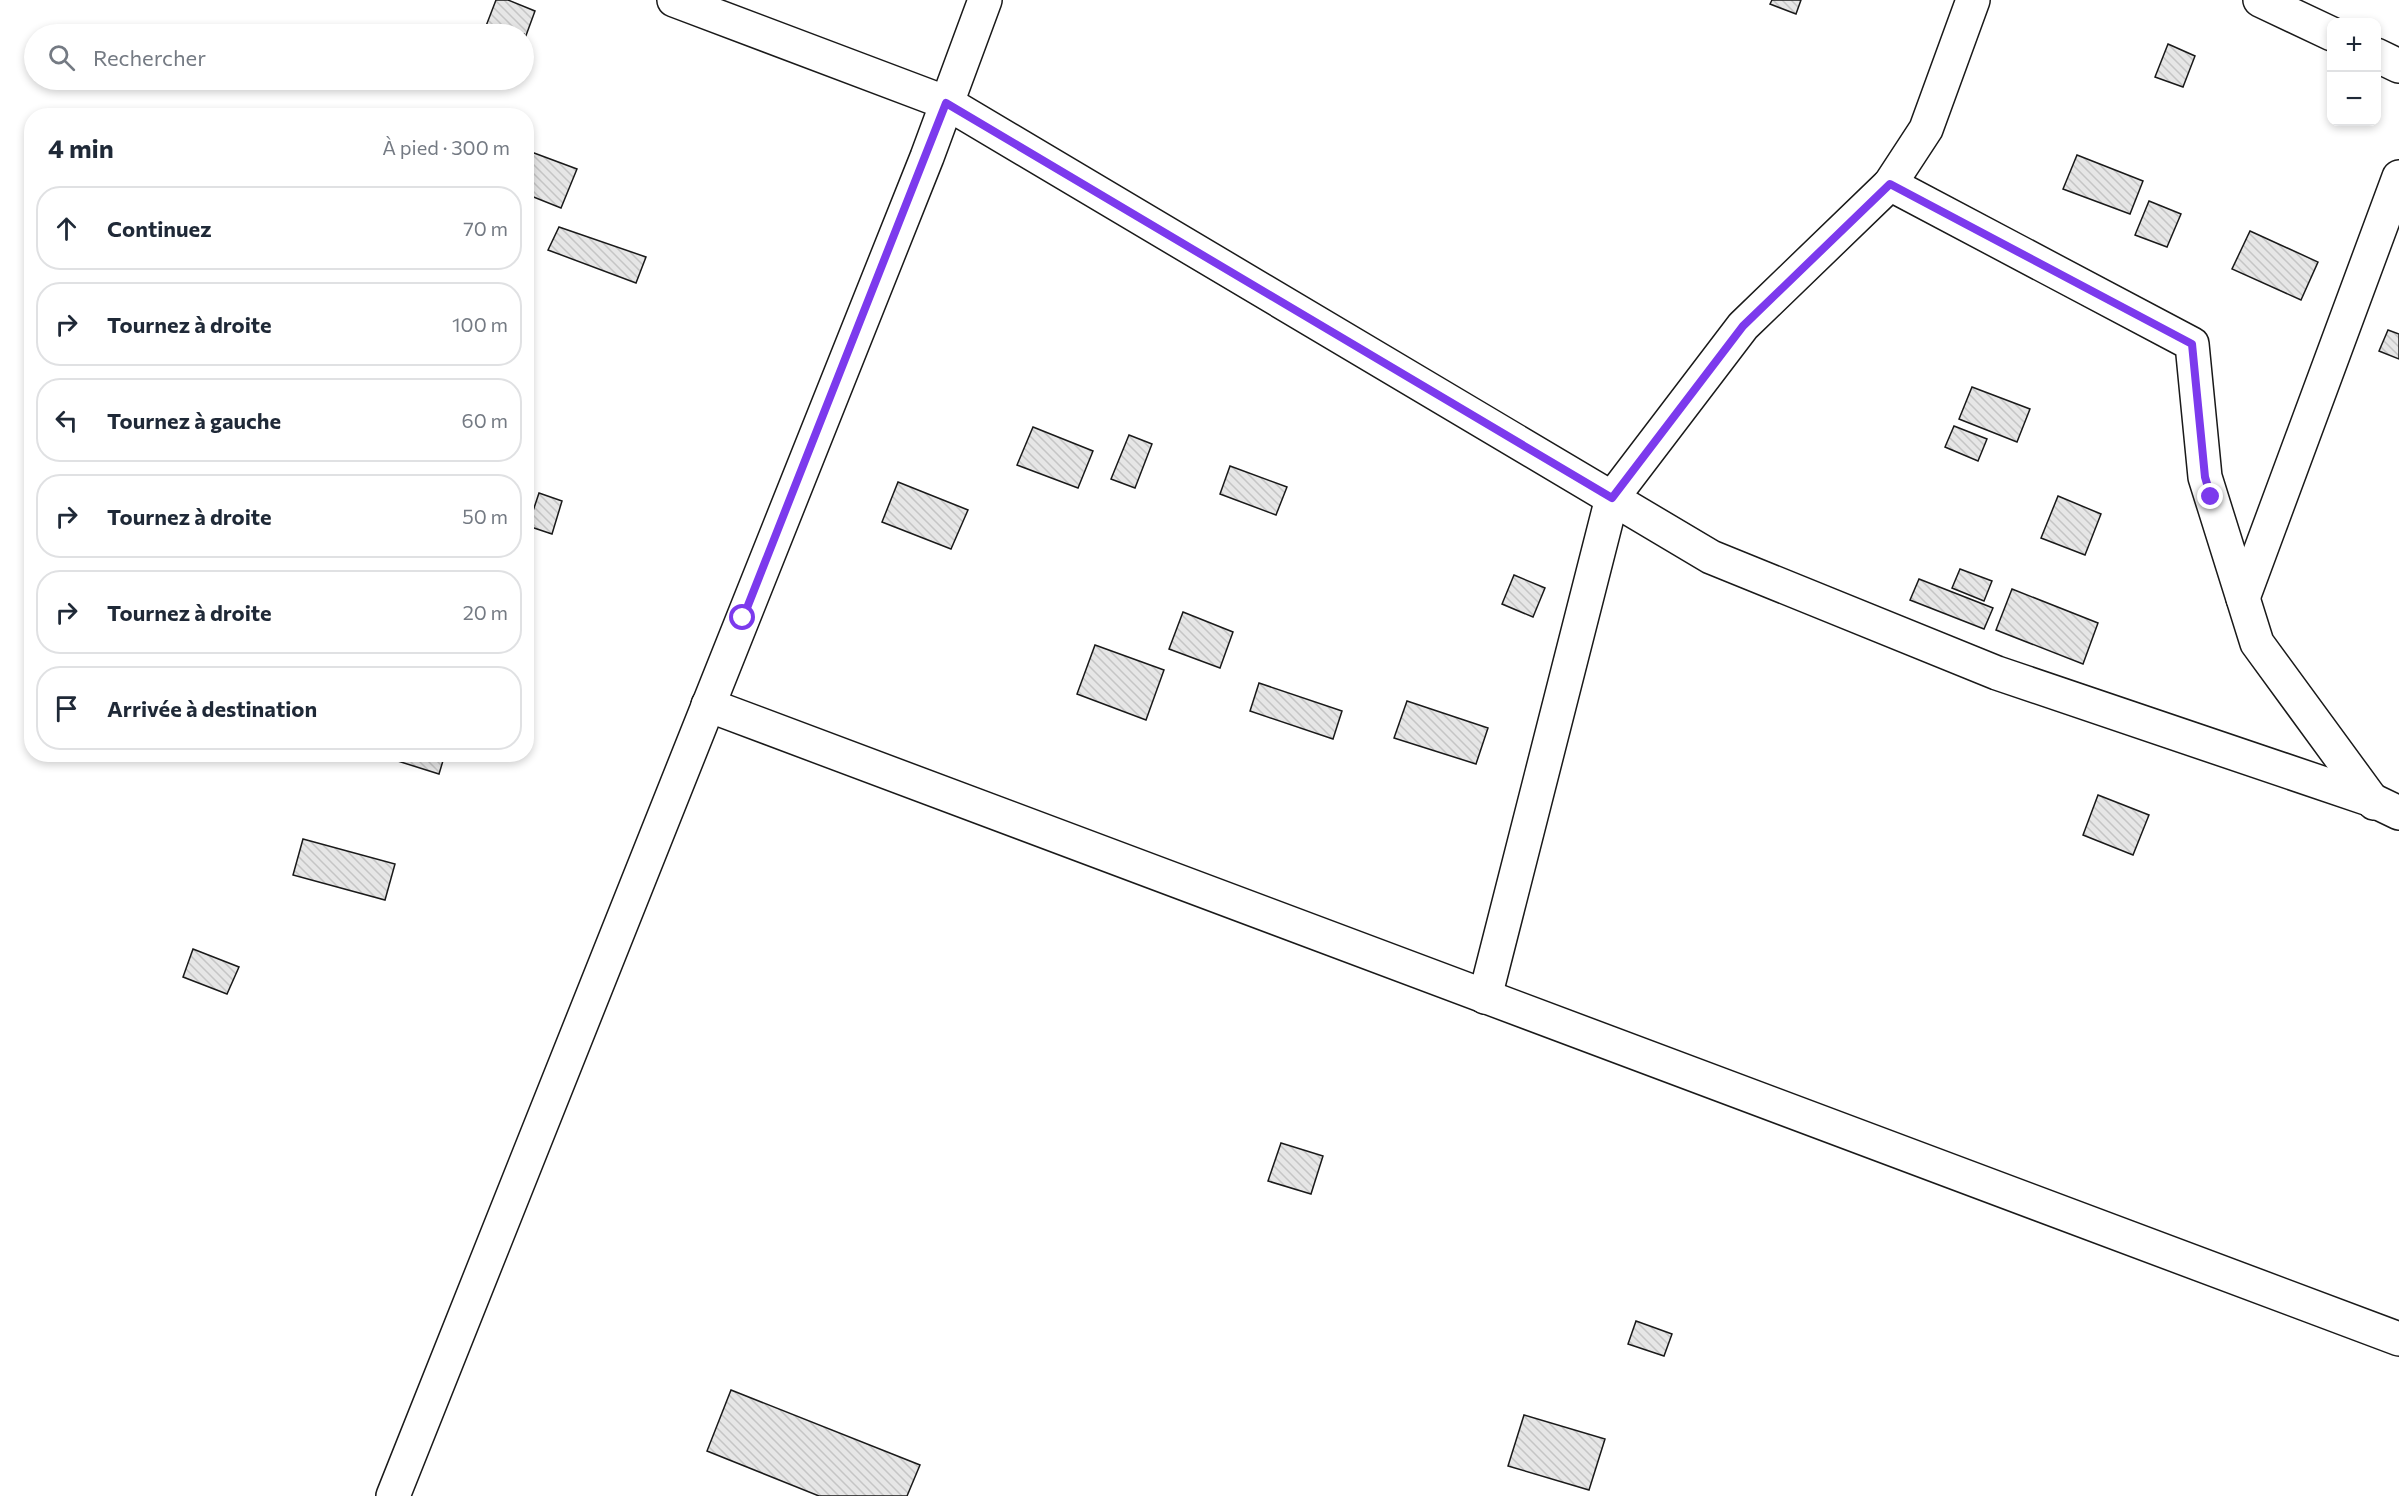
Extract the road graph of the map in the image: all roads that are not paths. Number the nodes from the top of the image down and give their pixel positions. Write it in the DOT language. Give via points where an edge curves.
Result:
graph roads {
  1 [pos="674,0"];
  2 [pos="985,0"];
  3 [pos="1973,0"];
  4 [pos="2260,0"];
  5 [pos="2327,32"];
  6 [pos="2381,57"];
  7 [pos="2399,66"];
  8 [pos="946,103"];
  9 [pos="2399,177"];
  10 [pos="1890,184"];
  11 [pos="1612,498"];
  12 [pos="2243,598"];
  13 [pos="708,705"];
  14 [pos="2386,807"];
  15 [pos="2399,836"];
  16 [pos="1485,997"];
  17 [pos="2399,1340"];
  18 [pos="393,1496"];
  1 -- 8 [label="street"];
  2 -- 8 [label="street"];
  3 -- 10 [label="street" via="1926,129"];
  4 -- 5 [label="street"];
  6 -- 7 [label="street"];
  8 -- 11 [label="street"];
  8 -- 13 [label="street"];
  9 -- 12 [label="street"];
  10 -- 11 [label="street" via="1743,326"];
  10 -- 12 [label="street" via="2192,344 2205,477"];
  11 -- 14 [label="street" via="1710,557 1986,669"];
  11 -- 16 [label="street"];
  12 -- 14 [label="street" via="2257,643"];
  13 -- 16 [label="street"];
  13 -- 18 [label="street"];
  14 -- 15 [label="street"];
  16 -- 17 [label="street"];
}
